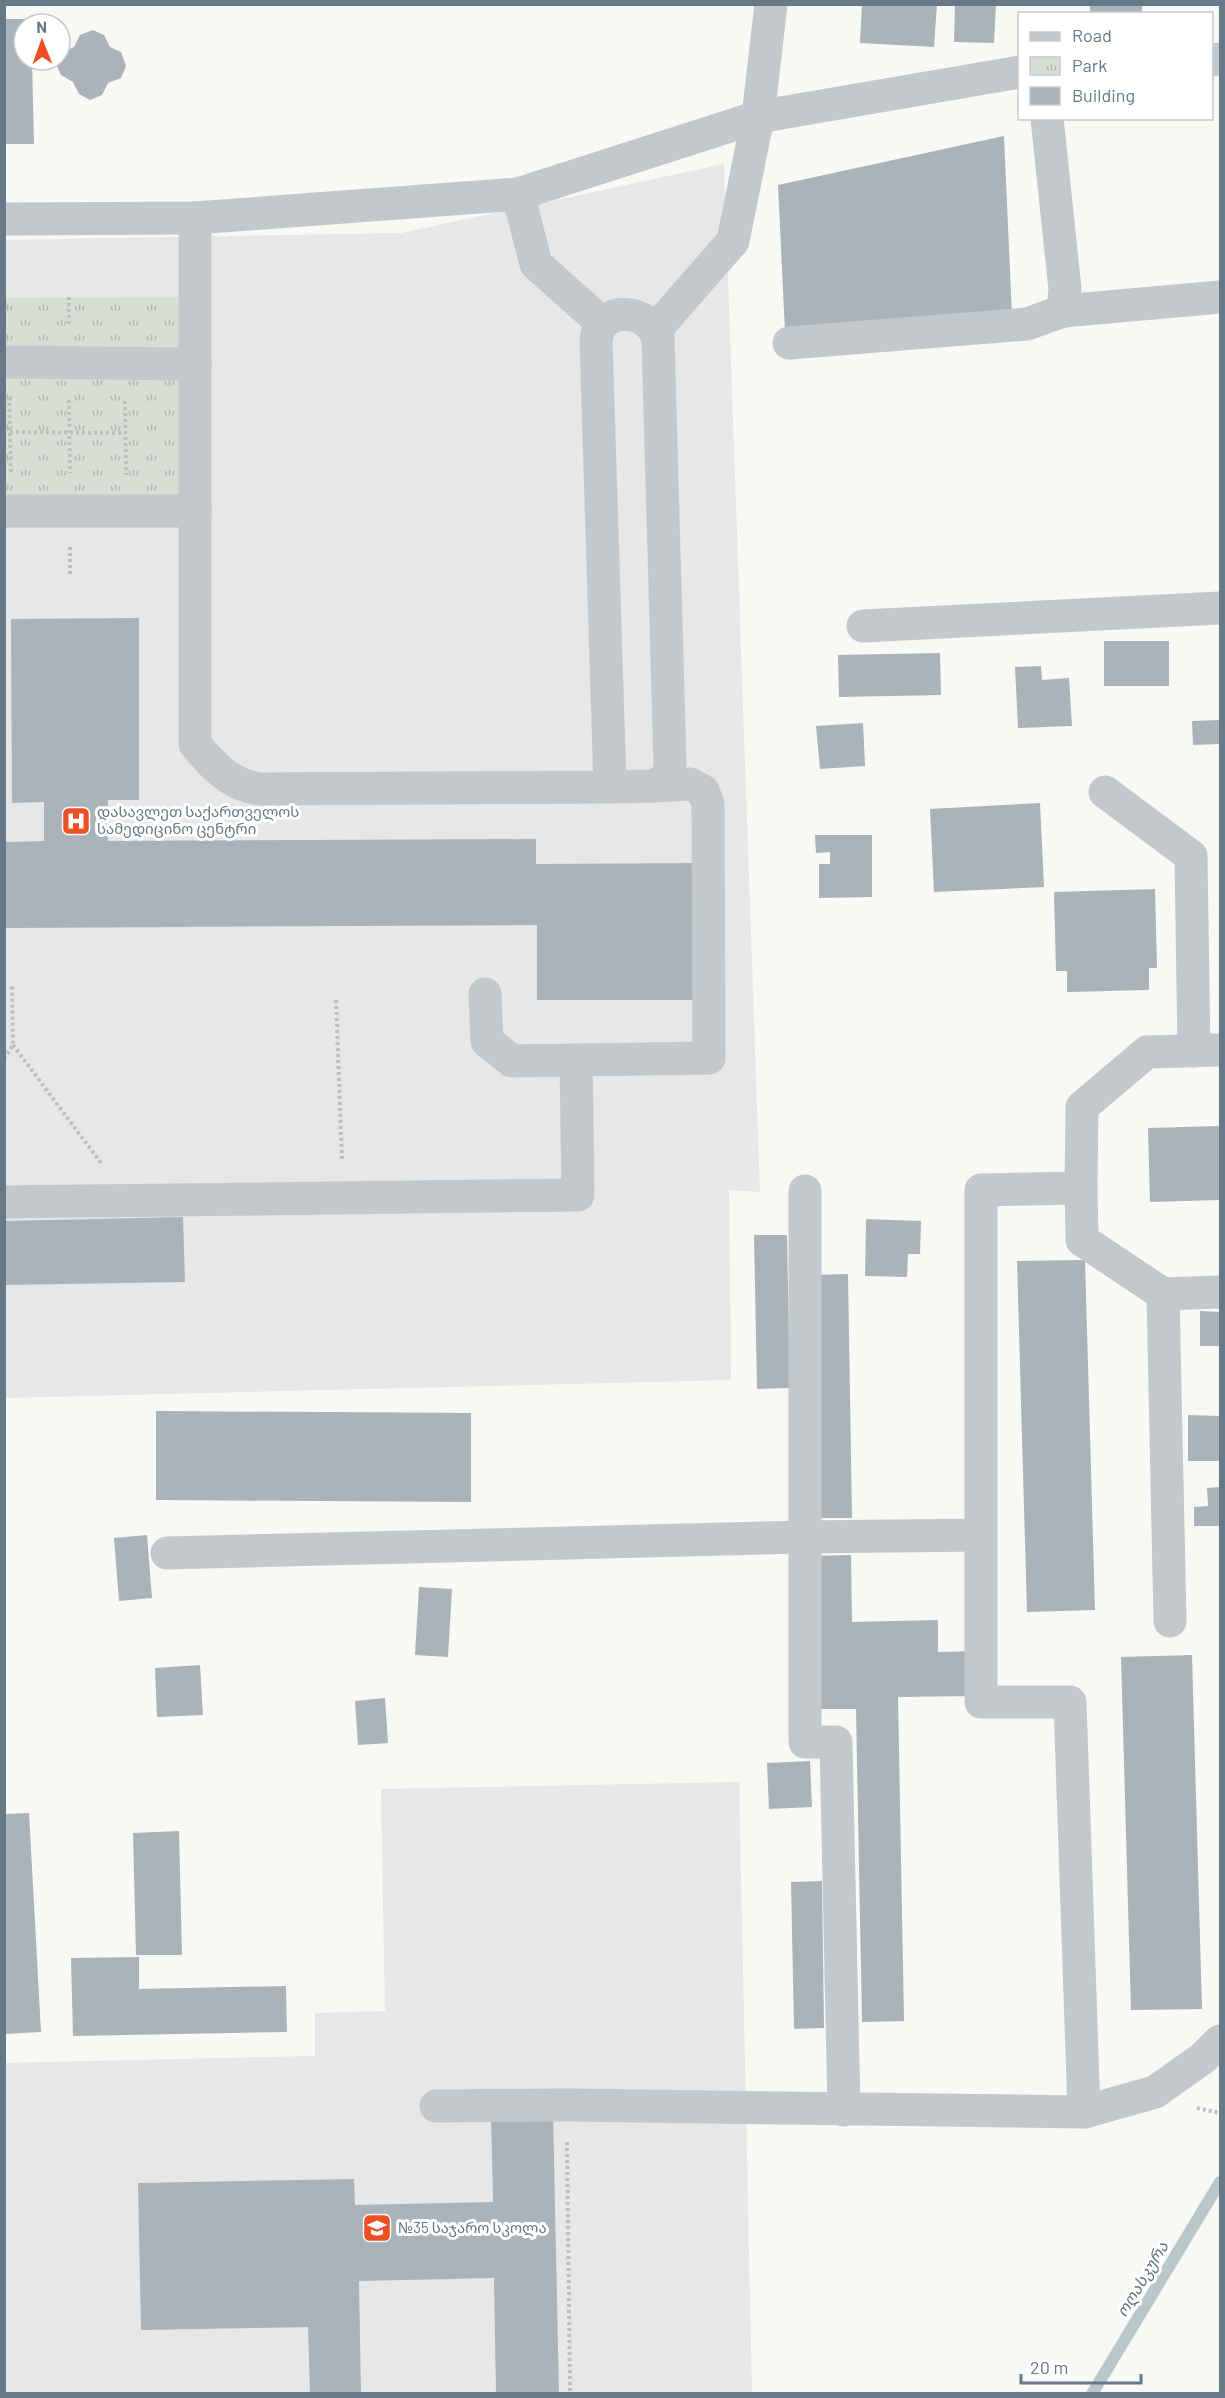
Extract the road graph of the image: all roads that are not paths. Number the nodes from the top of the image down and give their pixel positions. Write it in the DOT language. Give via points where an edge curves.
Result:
graph roads {
  1 [pos="771,4"];
  2 [pos="1018,72"];
  3 [pos="758,117"];
  4 [pos="1047,120"];
  5 [pos="518,194"];
  6 [pos="195,218"];
  7 [pos="4,219"];
  8 [pos="1221,297"];
  9 [pos="1064,311"];
  10 [pos="602,323"];
  11 [pos="655,330"];
  12 [pos="789,344"];
  13 [pos="7,363"];
  14 [pos="195,364"];
  15 [pos="8,511"];
  16 [pos="195,511"];
  17 [pos="1221,608"];
  18 [pos="863,626"];
  19 [pos="653,786"];
  20 [pos="610,787"];
  21 [pos="1105,792"];
  22 [pos="486,994"];
  23 [pos="1208,1051"];
  24 [pos="576,1060"];
  25 [pos="1081,1188"];
  26 [pos="805,1191"];
  27 [pos="4,1202"];
  28 [pos="1221,1292"];
  29 [pos="1163,1294"];
  30 [pos="980,1535"];
  31 [pos="805,1537"];
  32 [pos="167,1553"];
  33 [pos="1170,1621"];
  34 [pos="1221,2041"];
  35 [pos="436,2106"];
  36 [pos="844,2110"];
  37 [pos="1084,2112"];
  1 -- 3 [label="street"];
  2 -- 3 [label="street"];
  3 -- 5 [label="street"];
  3 -- 11 [label="street" via="733,241"];
  4 -- 9 [label="street"];
  5 -- 6 [label="street"];
  5 -- 10 [label="street" via="537,264"];
  6 -- 7 [label="street"];
  6 -- 14 [label="street"];
  8 -- 9 [label="street"];
  9 -- 12 [label="street" via="1027,324"];
  10 -- 11 [label="street" via="629,314 647,320"];
  10 -- 20 [label="street" via="596,340"];
  11 -- 19 [label="street" via="670,765 666,779"];
  13 -- 14 [label="street"];
  14 -- 16 [label="street"];
  15 -- 16 [label="street"];
  16 -- 20 [label="street" via="195,744 214,766 243,787"];
  17 -- 18 [label="street"];
  19 -- 20 [label="street"];
  19 -- 24 [label="street" via="690,784 703,791 708,804 709,1058"];
  21 -- 23 [label="street" via="1191,856"];
  22 -- 24 [label="street" via="487,1041 512,1061"];
  23 -- 25 [label="street" via="1147,1052 1082,1107"];
  24 -- 27 [label="street" via="578,1195"];
  25 -- 29 [label="street" via="1082,1240"];
  25 -- 30 [label="street" via="981,1190"];
  26 -- 31 [label="street"];
  28 -- 29 [label="street"];
  29 -- 33 [label="street"];
  30 -- 31 [label="street"];
  30 -- 37 [label="street" via="981,1702 1070,1701"];
  31 -- 32 [label="street"];
  31 -- 36 [label="street" via="805,1742 836,1742"];
  34 -- 37 [label="street" via="1155,2092"];
  35 -- 36 [label="street"];
  36 -- 37 [label="street"];
}
